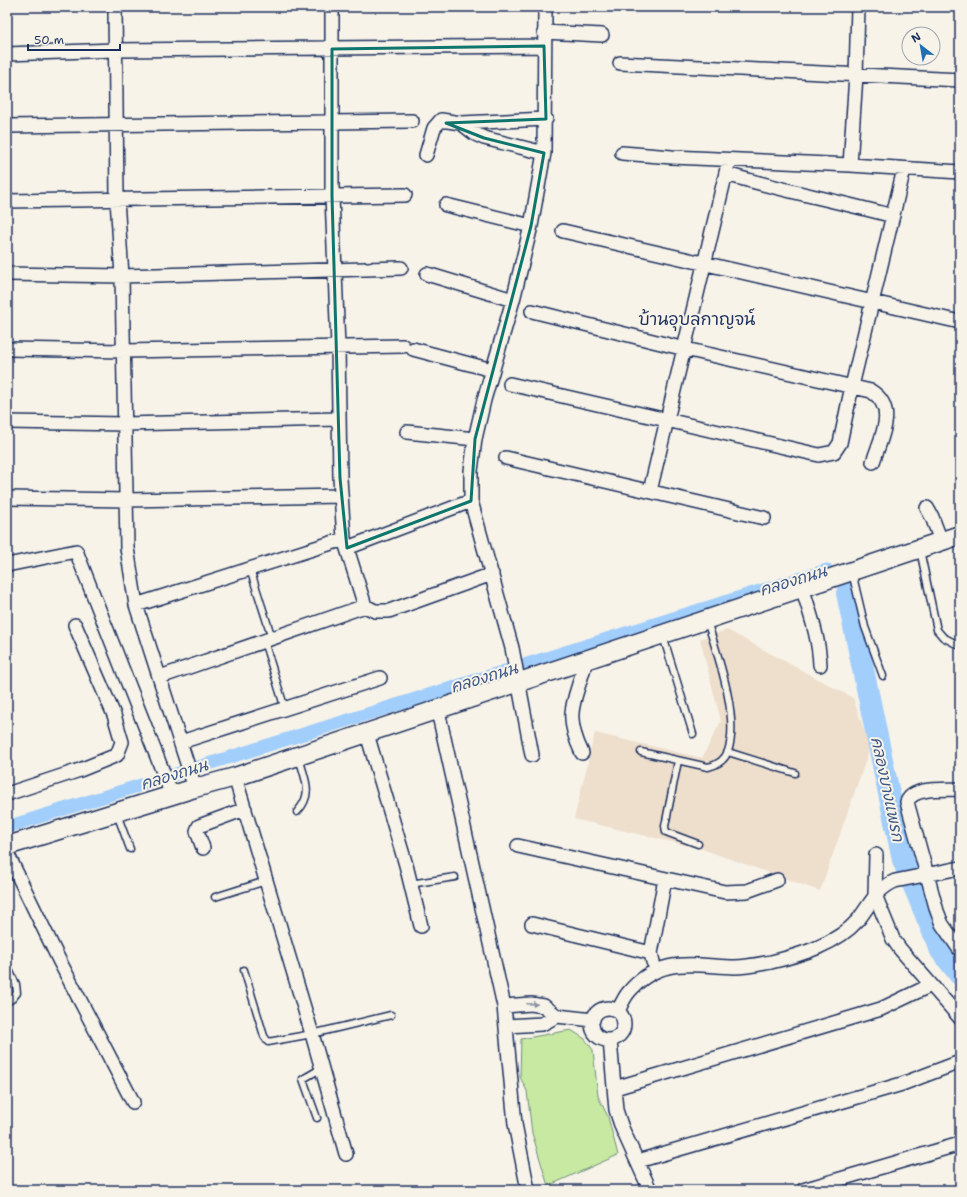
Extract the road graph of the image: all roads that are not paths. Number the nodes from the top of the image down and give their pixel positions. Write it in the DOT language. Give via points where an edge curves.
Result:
graph roads {
  1 [pos="115,7"];
  2 [pos="332,7"];
  3 [pos="545,7"];
  4 [pos="858,7"];
  5 [pos="544,32"];
  6 [pos="602,34"];
  7 [pos="544,46"];
  8 [pos="332,49"];
  9 [pos="114,50"];
  10 [pos="7,54"];
  11 [pos="620,63"];
  12 [pos="856,75"];
  13 [pos="960,80"];
  14 [pos="546,119"];
  15 [pos="412,121"];
  16 [pos="461,122"];
  17 [pos="332,123"];
  18 [pos="115,124"];
  19 [pos="7,126"];
  20 [pos="544,152"];
  21 [pos="622,153"];
  22 [pos="426,155"];
  23 [pos="729,160"];
  24 [pos="850,165"];
  25 [pos="904,169"];
  26 [pos="960,172"];
  27 [pos="726,174"];
  28 [pos="405,195"];
  29 [pos="332,196"];
  30 [pos="117,199"];
  31 [pos="7,201"];
  32 [pos="446,205"];
  33 [pos="893,216"];
  34 [pos="531,226"];
  35 [pos="563,230"];
  36 [pos="704,262"];
  37 [pos="402,268"];
  38 [pos="335,270"];
  39 [pos="7,274"];
  40 [pos="427,274"];
  41 [pos="122,276"];
  42 [pos="513,300"];
  43 [pos="872,302"];
  44 [pos="532,311"];
  45 [pos="960,322"];
  46 [pos="338,347"];
  47 [pos="7,349"];
  48 [pos="685,349"];
  49 [pos="124,351"];
  50 [pos="492,370"];
  51 [pos="510,384"];
  52 [pos="852,386"];
  53 [pos="339,419"];
  54 [pos="668,420"];
  55 [pos="7,422"];
  56 [pos="125,424"];
  57 [pos="407,432"];
  58 [pos="475,439"];
  59 [pos="506,458"];
  60 [pos="872,462"];
  61 [pos="650,491"];
  62 [pos="341,496"];
  63 [pos="7,498"];
  64 [pos="126,500"];
  65 [pos="471,501"];
  66 [pos="930,512"];
  67 [pos="764,518"];
  68 [pos="960,535"];
  69 [pos="940,538"];
  70 [pos="345,543"];
  71 [pos="920,548"];
  72 [pos="7,565"];
  73 [pos="250,569"];
  74 [pos="852,570"];
  75 [pos="492,574"];
  76 [pos="802,587"];
  77 [pos="136,605"];
  78 [pos="365,606"];
  79 [pos="707,620"];
  80 [pos="75,625"];
  81 [pos="662,634"];
  82 [pos="268,640"];
  83 [pos="960,646"];
  84 [pos="586,660"];
  85 [pos="820,665"];
  86 [pos="883,676"];
  87 [pos="160,677"];
  88 [pos="380,678"];
  89 [pos="518,678"];
  90 [pos="285,709"];
  91 [pos="438,711"];
  92 [pos="367,734"];
  93 [pos="693,734"];
  94 [pos="182,745"];
  95 [pos="641,752"];
  96 [pos="728,752"];
  97 [pos="582,753"];
  98 [pos="532,755"];
  99 [pos="299,756"];
  100 [pos="678,761"];
  101 [pos="796,773"];
  102 [pos="236,777"];
  103 [pos="194,783"];
  104 [pos="960,789"];
  105 [pos="7,794"];
  106 [pos="172,794"];
  107 [pos="245,809"];
  108 [pos="116,812"];
  109 [pos="297,812"];
  110 [pos="698,844"];
  111 [pos="7,846"];
  112 [pos="518,846"];
  113 [pos="203,848"];
  114 [pos="130,849"];
  115 [pos="7,853"];
  116 [pos="876,855"];
  117 [pos="960,868"];
  118 [pos="924,875"];
  119 [pos="455,877"];
  120 [pos="665,879"];
  121 [pos="266,880"];
  122 [pos="777,880"];
  123 [pos="410,884"];
  124 [pos="875,895"];
  125 [pos="214,897"];
  126 [pos="532,924"];
  127 [pos="421,926"];
  128 [pos="958,944"];
  129 [pos="651,953"];
  130 [pos="7,966"];
  131 [pos="244,970"];
  132 [pos="655,971"];
  133 [pos="931,985"];
  134 [pos="7,1002"];
  135 [pos="504,1006"];
  136 [pos="618,1011"];
  137 [pos="391,1015"];
  138 [pos="557,1016"];
  139 [pos="960,1018"];
  140 [pos="593,1020"];
  141 [pos="506,1026"];
  142 [pos="312,1034"];
  143 [pos="610,1040"];
  144 [pos="960,1062"];
  145 [pos="322,1068"];
  146 [pos="615,1088"];
  147 [pos="133,1102"];
  148 [pos="317,1118"];
  149 [pos="960,1144"];
  150 [pos="346,1154"];
  151 [pos="638,1162"];
  152 [pos="528,1190"];
  153 [pos="650,1190"];
  154 [pos="803,1190"];
  1 -- 9 [label="street"];
  2 -- 8 [label="street"];
  3 -- 5 [label="street"];
  4 -- 12 [label="street"];
  5 -- 6 [label="street"];
  5 -- 7 [label="street"];
  7 -- 8 [label="street"];
  7 -- 14 [label="street"];
  8 -- 9 [label="street"];
  8 -- 17 [label="street"];
  9 -- 10 [label="street"];
  9 -- 18 [label="street"];
  11 -- 12 [label="street"];
  12 -- 13 [label="street"];
  12 -- 24 [label="street"];
  14 -- 16 [label="street"];
  14 -- 20 [label="street"];
  15 -- 17 [label="street"];
  16 -- 20 [label="street" via="484,138"];
  16 -- 22 [label="street" via="441,120 437,123"];
  17 -- 18 [label="street"];
  17 -- 29 [label="street"];
  18 -- 19 [label="street"];
  18 -- 30 [label="street"];
  20 -- 34 [label="street"];
  21 -- 23 [label="street"];
  23 -- 24 [label="street"];
  23 -- 27 [label="street"];
  24 -- 25 [label="street"];
  25 -- 26 [label="street"];
  25 -- 33 [label="street"];
  27 -- 33 [label="street"];
  27 -- 36 [label="street"];
  28 -- 29 [label="street"];
  29 -- 30 [label="street"];
  29 -- 38 [label="street"];
  30 -- 31 [label="street"];
  30 -- 41 [label="street"];
  32 -- 34 [label="street"];
  33 -- 43 [label="street"];
  34 -- 42 [label="street"];
  35 -- 36 [label="street"];
  36 -- 43 [label="street"];
  36 -- 48 [label="street"];
  37 -- 38 [label="street"];
  38 -- 41 [label="street"];
  38 -- 46 [label="street"];
  39 -- 41 [label="street"];
  40 -- 42 [label="street"];
  41 -- 49 [label="street"];
  42 -- 50 [label="street"];
  43 -- 45 [label="street"];
  43 -- 52 [label="street"];
  44 -- 48 [label="street"];
  46 -- 49 [label="street"];
  46 -- 50 [label="street" via="408,347"];
  46 -- 53 [label="street"];
  47 -- 49 [label="street"];
  48 -- 52 [label="street"];
  48 -- 54 [label="street"];
  49 -- 56 [label="street"];
  50 -- 58 [label="street"];
  51 -- 54 [label="street"];
  52 -- 54 [label="street" via="840,443 834,452 828,454 806,452"];
  52 -- 60 [label="street" via="870,390 884,402 884,427"];
  53 -- 56 [label="street"];
  53 -- 62 [label="street"];
  54 -- 61 [label="street"];
  55 -- 56 [label="street"];
  56 -- 64 [label="street"];
  57 -- 58 [label="street"];
  58 -- 65 [label="street"];
  59 -- 61 [label="street"];
  61 -- 67 [label="street"];
  62 -- 64 [label="street"];
  62 -- 70 [label="street"];
  63 -- 64 [label="street"];
  64 -- 77 [label="street" via="127,548"];
  65 -- 70 [label="street"];
  65 -- 75 [label="street"];
  66 -- 69 [label="street"];
  68 -- 69 [label="street"];
  69 -- 71 [label="street"];
  70 -- 73 [label="street"];
  70 -- 78 [label="street"];
  71 -- 74 [label="street"];
  71 -- 83 [label="lane" via="937,630 943,637"];
  72 -- 106 [label="street" via="76,551"];
  73 -- 77 [label="street"];
  73 -- 82 [label="lane"];
  74 -- 76 [label="street"];
  74 -- 86 [label="lane" via="865,627"];
  75 -- 78 [label="street" via="389,611"];
  75 -- 89 [label="street"];
  76 -- 79 [label="street"];
  76 -- 85 [label="street" via="815,628"];
  77 -- 87 [label="street"];
  78 -- 82 [label="street"];
  79 -- 81 [label="street"];
  79 -- 96 [label="lane" via="723,672 731,740"];
  80 -- 105 [label="street" via="114,715 122,742 116,755"];
  81 -- 84 [label="street"];
  81 -- 93 [label="lane"];
  82 -- 87 [label="street"];
  82 -- 90 [label="lane"];
  84 -- 89 [label="street"];
  84 -- 97 [label="street" via="571,713 572,728"];
  87 -- 94 [label="street"];
  88 -- 90 [label="street"];
  89 -- 91 [label="street"];
  89 -- 98 [label="street"];
  90 -- 94 [label="street"];
  91 -- 92 [label="street"];
  91 -- 135 [label="street"];
  92 -- 99 [label="street"];
  92 -- 123 [label="street"];
  94 -- 103 [label="street"];
  95 -- 100 [label="lane"];
  96 -- 100 [label="lane" via="722,761 708,767"];
  96 -- 101 [label="lane"];
  99 -- 102 [label="street"];
  99 -- 109 [label="lane" via="307,798"];
  100 -- 110 [label="lane" via="666,832"];
  102 -- 103 [label="street"];
  102 -- 107 [label="street"];
  103 -- 106 [label="street"];
  104 -- 118 [label="street" via="922,792 909,798 907,802"];
  106 -- 108 [label="street"];
  107 -- 113 [label="street" via="199,826"];
  107 -- 121 [label="street"];
  108 -- 111 [label="street"];
  108 -- 114 [label="lane"];
  112 -- 120 [label="street"];
  115 -- 147 [label="street"];
  116 -- 124 [label="street"];
  117 -- 118 [label="street"];
  118 -- 124 [label="street" via="895,881"];
  118 -- 128 [label="street" via="942,924"];
  119 -- 123 [label="lane"];
  120 -- 122 [label="street" via="735,893"];
  120 -- 129 [label="street"];
  121 -- 125 [label="lane"];
  121 -- 142 [label="street"];
  123 -- 127 [label="street"];
  124 -- 132 [label="street" via="849,929 815,948 751,966 690,964"];
  124 -- 133 [label="street" via="897,944"];
  126 -- 129 [label="street"];
  129 -- 132 [label="street"];
  130 -- 134 [label="lane" via="16,984 17,993"];
  131 -- 142 [label="lane" via="268,1042"];
  132 -- 136 [label="street" via="628,993"];
  133 -- 139 [label="street"];
  133 -- 146 [label="street" via="881,1009"];
  135 -- 138 [label="street, one-way" via="544,1006"];
  135 -- 141 [label="street"];
  136 -- 140 [label="street" via="606,1008 596,1014"];
  136 -- 143 [label="street" via="624,1028 621,1034"];
  137 -- 142 [label="lane"];
  138 -- 140 [label="street"];
  138 -- 141 [label="street" via="542,1024"];
  140 -- 143 [label="street" via="594,1032 604,1040"];
  141 -- 152 [label="street" via="515,1124"];
  142 -- 145 [label="street"];
  143 -- 146 [label="street"];
  144 -- 151 [label="street" via="902,1084"];
  145 -- 148 [label="lane" via="304,1079"];
  145 -- 150 [label="street"];
  146 -- 151 [label="street" via="616,1110"];
  149 -- 154 [label="street"];
  151 -- 153 [label="street"];
}
